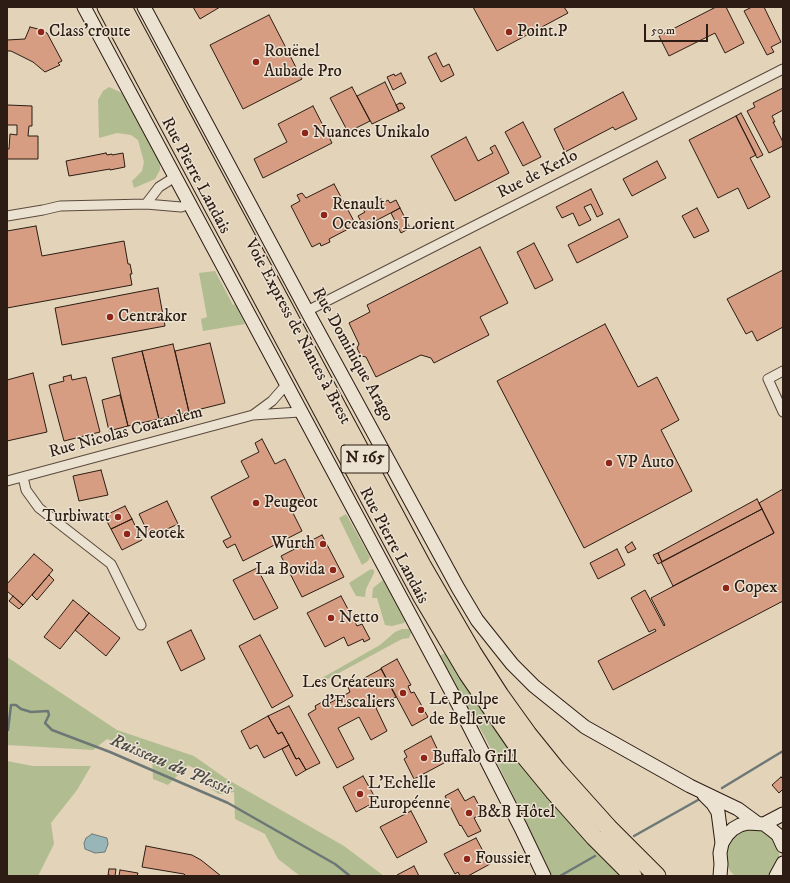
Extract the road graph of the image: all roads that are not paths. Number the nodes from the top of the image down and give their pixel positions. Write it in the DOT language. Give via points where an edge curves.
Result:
graph roads {
  1 [pos="84,7"];
  2 [pos="106,7"];
  3 [pos="123,7"];
  4 [pos="144,7"];
  5 [pos="783,69"];
  6 [pos="175,176"];
  7 [pos="146,204"];
  8 [pos="190,204"];
  9 [pos="7,216"];
  10 [pos="307,311"];
  11 [pos="783,371"];
  12 [pos="286,385"];
  13 [pos="300,412"];
  14 [pos="783,412"];
  15 [pos="253,415"];
  16 [pos="23,477"];
  17 [pos="7,481"];
  18 [pos="141,625"];
  19 [pos="716,801"];
  20 [pos="783,814"];
  21 [pos="760,824"];
  22 [pos="722,843"];
  23 [pos="783,845"];
  24 [pos="783,863"];
  25 [pos="721,870"];
  26 [pos="544,874"];
  27 [pos="633,876"];
  28 [pos="657,876"];
  29 [pos="728,876"];
  30 [pos="776,876"];
  1 -- 6 [label="street, Rue Pierre Landais"];
  2 -- 27 [label="highway, Voie Express de Nantes à Brest / N 165" via="418,590 463,666 522,752 594,836"];
  3 -- 28 [label="highway, Voie Express de Nantes à Brest / N 165" via="418,558 473,653 528,734 557,770"];
  4 -- 10 [label="street, Rue Dominique Arago"];
  5 -- 10 [label="street, Rue de Kerlo"];
  6 -- 7 [label="street" via="159,187"];
  6 -- 8 [label="street, Rue Pierre Landais"];
  7 -- 8 [label="street" via="181,207"];
  7 -- 9 [label="street" via="60,206"];
  8 -- 12 [label="street, Rue Pierre Landais"];
  10 -- 19 [label="street, Rue Dominique Arago" via="458,588 478,620 512,664 534,686 585,727"];
  11 -- 14 [label="street" via="768,379"];
  12 -- 13 [label="street, Rue Pierre Landais"];
  12 -- 15 [label="street, Rue Nicolas Coatanlem" via="272,401"];
  13 -- 15 [label="street, Rue Nicolas Coatanlem"];
  13 -- 26 [label="street, Rue Pierre Landais" via="459,706"];
  15 -- 16 [label="street, Rue Nicolas Coatanlem"];
  16 -- 17 [label="street, Rue Nicolas Coatanlem"];
  16 -- 18 [label="street" via="26,490 39,508 111,564"];
  19 -- 21 [label="street, Rue Dominique Arago" via="738,809"];
  19 -- 22 [label="street"];
  20 -- 21 [label="street"];
  21 -- 22 [label="street" via="740,825 733,829"];
  21 -- 23 [label="street, Rue Dominique Arago" via="778,835"];
  22 -- 25 [label="street"];
  24 -- 30 [label="street"];
  25 -- 29 [label="street"];
}
